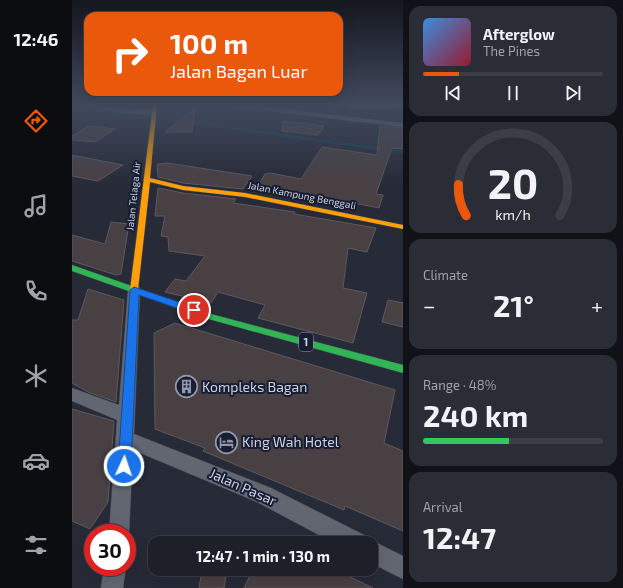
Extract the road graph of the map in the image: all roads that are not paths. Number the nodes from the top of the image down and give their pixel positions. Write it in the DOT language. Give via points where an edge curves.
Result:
graph roads {
  1 [pos="151,132"];
  2 [pos="147,179"];
  3 [pos="196,190"];
  4 [pos="152,193"];
  5 [pos="403,227"];
  6 [pos="72,268"];
  7 [pos="134,290"];
  8 [pos="403,369"];
  9 [pos="72,394"];
  10 [pos="127,416"];
  11 [pos="126,439"];
  12 [pos="120,524"];
  13 [pos="343,536"];
  14 [pos="378,555"];
  15 [pos="403,568"];
  16 [pos="114,576"];
  17 [pos="112,588"];
  1 -- 2 [label="street, Jalan Telaga Air"];
  2 -- 3 [label="street"];
  2 -- 4 [label="street, Jalan Telaga Air"];
  3 -- 4 [label="street"];
  3 -- 5 [label="street, Jalan Kampung Benggali" via="245,195"];
  4 -- 7 [label="street, Jalan Telaga Air"];
  6 -- 7 [label="street, 1"];
  7 -- 8 [label="street, 1" via="208,316"];
  7 -- 10 [label="street"];
  9 -- 10 [label="street"];
  10 -- 11 [label="street"];
  11 -- 12 [label="street"];
  11 -- 13 [label="street, Jalan Pasar" via="264,495"];
  14 -- 15 [label="street"];
  16 -- 17 [label="street"];
}
